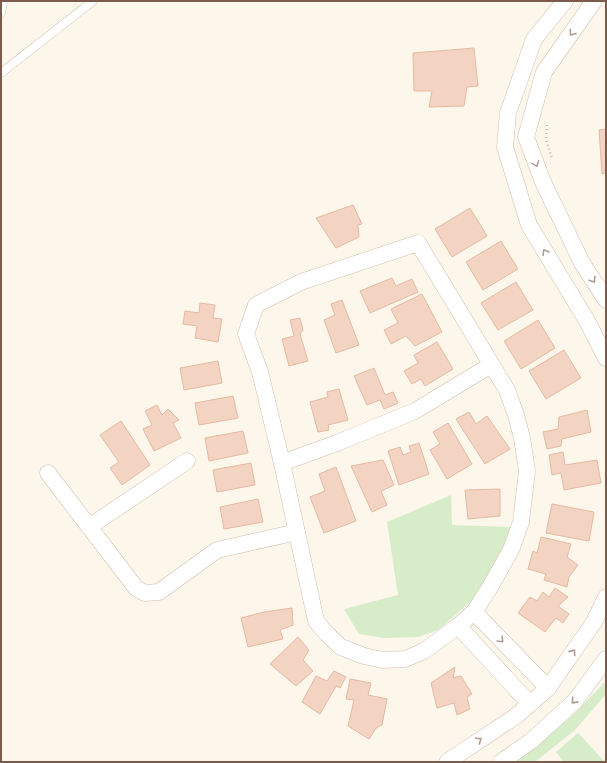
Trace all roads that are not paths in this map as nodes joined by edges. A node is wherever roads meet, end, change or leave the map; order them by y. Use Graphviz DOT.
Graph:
graph roads {
  1 [pos="4,1"];
  2 [pos="93,1"];
  3 [pos="565,1"];
  4 [pos="594,1"];
  5 [pos="1,13"];
  6 [pos="1,72"];
  7 [pos="526,138"];
  8 [pos="505,147"];
  9 [pos="606,300"];
  10 [pos="606,358"];
  11 [pos="491,366"];
  12 [pos="187,461"];
  13 [pos="282,463"];
  14 [pos="48,473"];
  15 [pos="89,527"];
  16 [pos="297,532"];
  17 [pos="606,597"];
  18 [pos="474,612"];
  19 [pos="458,626"];
  20 [pos="606,659"];
  21 [pos="548,688"];
  22 [pos="530,704"];
  23 [pos="447,762"];
  24 [pos="501,762"];
  1 -- 5 [label="lane"];
  2 -- 6 [label="lane"];
  3 -- 8 [label="street"];
  4 -- 7 [label="street, one-way"];
  7 -- 8 [label="street"];
  7 -- 9 [label="street, one-way"];
  10 -- 8 [label="street, one-way"];
  11 -- 13 [label="street"];
  11 -- 13 [label="street"];
  11 -- 18 [label="street"];
  12 -- 15 [label="street"];
  13 -- 16 [label="street"];
  14 -- 15 [label="street"];
  15 -- 16 [label="street"];
  16 -- 19 [label="street"];
  21 -- 17 [label="street, one-way"];
  18 -- 19 [label="street"];
  18 -- 21 [label="street, one-way"];
  19 -- 22 [label="street"];
  20 -- 24 [label="street, one-way"];
  21 -- 22 [label="street"];
  23 -- 22 [label="street, one-way"];
}
